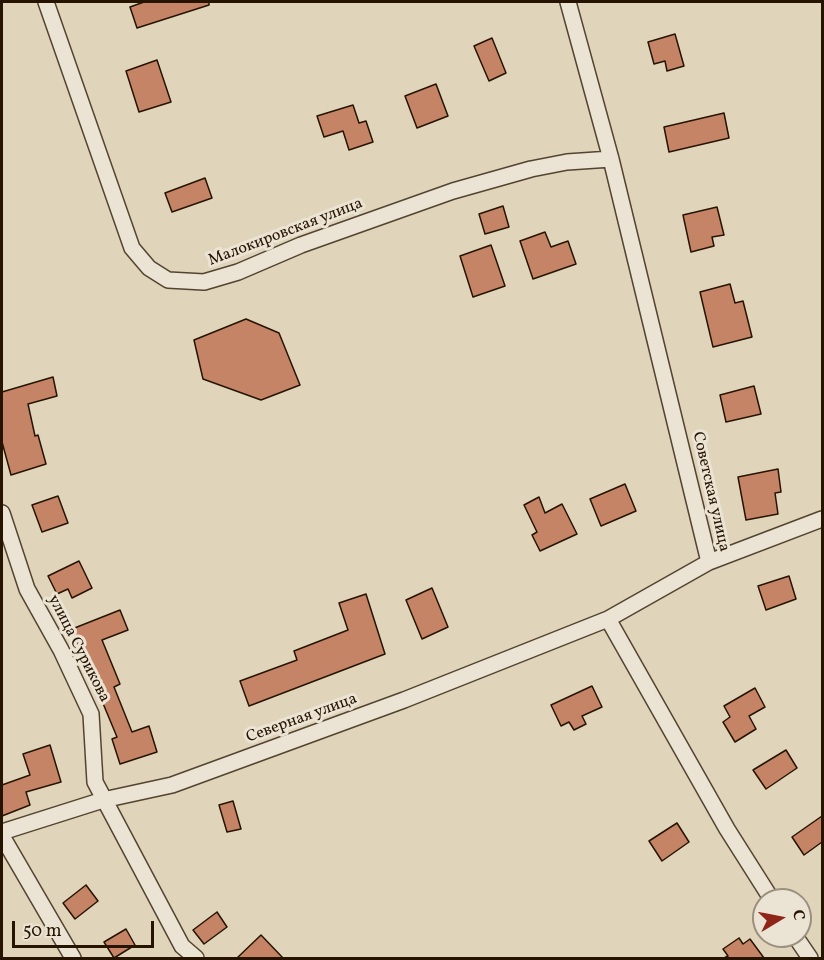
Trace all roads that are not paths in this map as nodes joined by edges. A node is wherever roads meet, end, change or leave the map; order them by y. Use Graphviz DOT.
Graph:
graph roads {
  1 [pos="46,2"];
  2 [pos="568,2"];
  3 [pos="611,159"];
  4 [pos="2,513"];
  5 [pos="822,519"];
  6 [pos="710,562"];
  7 [pos="608,620"];
  8 [pos="104,800"];
  9 [pos="2,834"];
  10 [pos="764,888"];
  11 [pos="73,958"];
  12 [pos="196,958"];
  1 -- 3 [label="street, Малокировская улица"];
  2 -- 3 [label="street, Советская улица"];
  3 -- 6 [label="street, Советская улица"];
  4 -- 8 [label="street, улица Сурикова"];
  5 -- 6 [label="street"];
  6 -- 7 [label="street, Советская улица"];
  7 -- 8 [label="street, Северная улица"];
  7 -- 10 [label="street"];
  8 -- 9 [label="street, Северная улица"];
  8 -- 12 [label="street, улица Сурикова"];
  9 -- 11 [label="street"];
}
